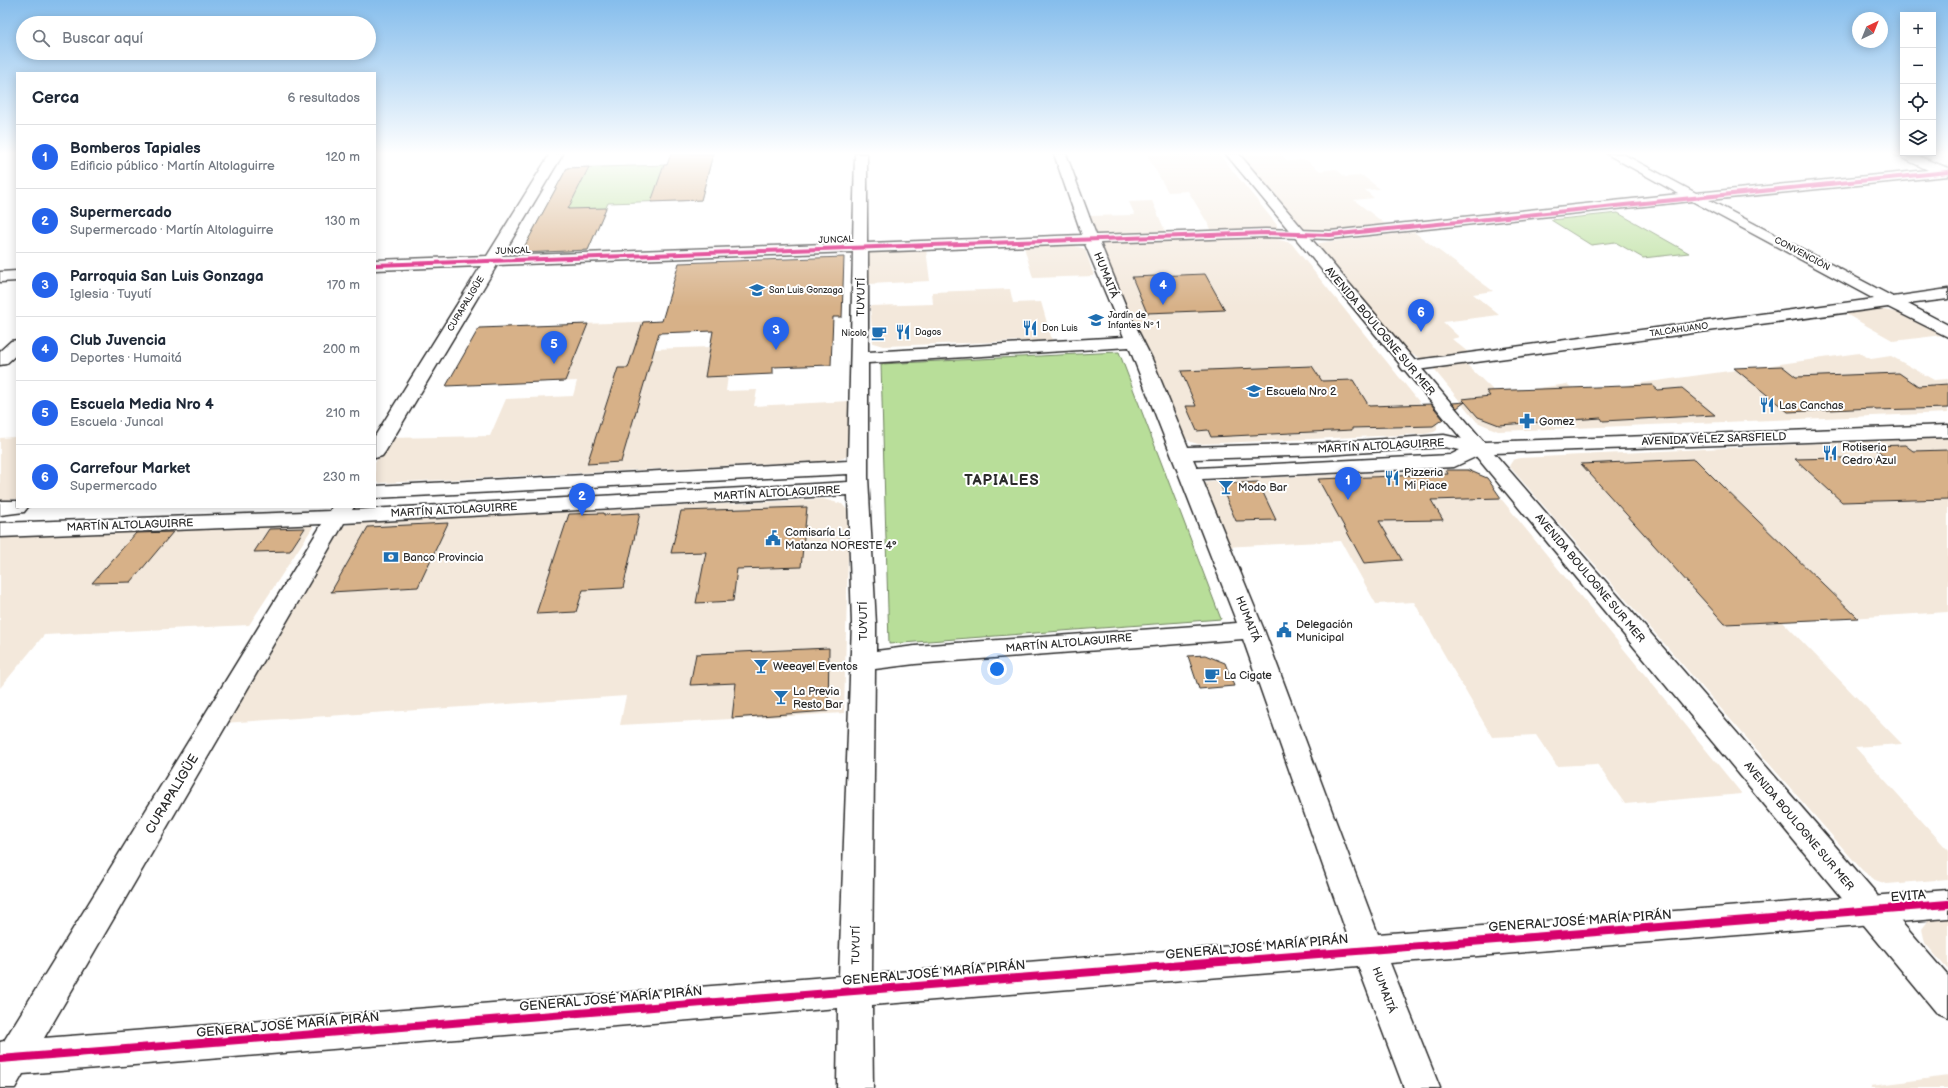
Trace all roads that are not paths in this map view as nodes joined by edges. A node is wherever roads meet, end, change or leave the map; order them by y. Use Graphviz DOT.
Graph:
graph roads {
  1 [pos="526,205"];
  2 [pos="862,205"];
  3 [pos="1079,205"];
  4 [pos="1274,205"];
  5 [pos="1620,205"];
  6 [pos="1709,205"];
  7 [pos="1298,234"];
  8 [pos="1092,240"];
  9 [pos="862,248"];
  10 [pos="492,261"];
  11 [pos="376,265"];
  12 [pos="16,276"];
  13 [pos="0,277"];
  14 [pos="1948,294"];
  15 [pos="1890,302"];
  16 [pos="1948,332"];
  17 [pos="1134,342"];
  18 [pos="16,347"];
  19 [pos="860,358"];
  20 [pos="0,360"];
  21 [pos="1409,366"];
  22 [pos="1948,431"];
  23 [pos="1479,448"];
  24 [pos="1326,449"];
  25 [pos="376,450"];
  26 [pos="1180,453"];
  27 [pos="1334,467"];
  28 [pos="1189,474"];
  29 [pos="859,478"];
  30 [pos="376,492"];
  31 [pos="16,507"];
  32 [pos="0,508"];
  33 [pos="340,512"];
  34 [pos="0,530"];
  35 [pos="1252,630"];
  36 [pos="863,662"];
  37 [pos="1948,904"];
  38 [pos="1870,910"];
  39 [pos="1368,949"];
  40 [pos="855,991"];
  41 [pos="1948,1001"];
  42 [pos="4,1066"];
  43 [pos="855,1088"];
  44 [pos="1422,1088"];
  1 -- 10 [label="street, CURAPALIGÜE"];
  2 -- 9 [label="street, TUYUTÍ"];
  3 -- 8 [label="street, HUMAITÁ"];
  4 -- 7 [label="street, AVENIDA BOULOGNE SUR MER"];
  5 -- 7 [label="street, JUNCAL"];
  6 -- 15 [label="street, CONVENCIÓN"];
  7 -- 8 [label="street, JUNCAL"];
  7 -- 21 [label="street, AVENIDA BOULOGNE SUR MER"];
  8 -- 9 [label="street, JUNCAL"];
  8 -- 17 [label="street, HUMAITÁ"];
  9 -- 10 [label="street, JUNCAL"];
  9 -- 19 [label="street, TUYUTÍ"];
  10 -- 11 [label="street, JUNCAL"];
  10 -- 25 [label="street, CURAPALIGÜE"];
  12 -- 13 [label="street"];
  14 -- 15 [label="street, TALCAHUANO"];
  15 -- 16 [label="street, CONVENCIÓN"];
  15 -- 21 [label="street, TALCAHUANO"];
  17 -- 19 [label="street"];
  17 -- 26 [label="street, HUMAITÁ"];
  18 -- 20 [label="street"];
  19 -- 29 [label="street, TUYUTÍ"];
  21 -- 23 [label="street, AVENIDA BOULOGNE SUR MER"];
  22 -- 23 [label="street, AVENIDA VÉLEZ SARSFIELD"];
  23 -- 24 [label="street, MARTÍN ALTOLAGUIRRE"];
  23 -- 27 [label="street, MARTÍN ALTOLAGUIRRE"];
  23 -- 38 [label="street, AVENIDA BOULOGNE SUR MER"];
  24 -- 26 [label="street, MARTÍN ALTOLAGUIRRE"];
  24 -- 27 [label="street"];
  26 -- 28 [label="street, HUMAITÁ"];
  27 -- 28 [label="street, MARTÍN ALTOLAGUIRRE"];
  28 -- 35 [label="street, HUMAITÁ"];
  29 -- 30 [label="street, MARTÍN ALTOLAGUIRRE"];
  29 -- 33 [label="street, MARTÍN ALTOLAGUIRRE"];
  29 -- 36 [label="street, TUYUTÍ"];
  31 -- 32 [label="street"];
  33 -- 34 [label="street, MARTÍN ALTOLAGUIRRE"];
  33 -- 42 [label="street, CURAPALIGÜE"];
  35 -- 36 [label="street, MARTÍN ALTOLAGUIRRE"];
  35 -- 39 [label="street, HUMAITÁ"];
  36 -- 40 [label="street, TUYUTÍ"];
  37 -- 38 [label="street, EVITA"];
  38 -- 39 [label="street, GENERAL JOSÉ MARÍA PIRÁN"];
  38 -- 41 [label="street, AVENIDA BOULOGNE SUR MER"];
  39 -- 40 [label="street, GENERAL JOSÉ MARÍA PIRÁN"];
  39 -- 44 [label="street, HUMAITÁ"];
  40 -- 42 [label="street, GENERAL JOSÉ MARÍA PIRÁN"];
  40 -- 43 [label="street, TUYUTÍ"];
}
